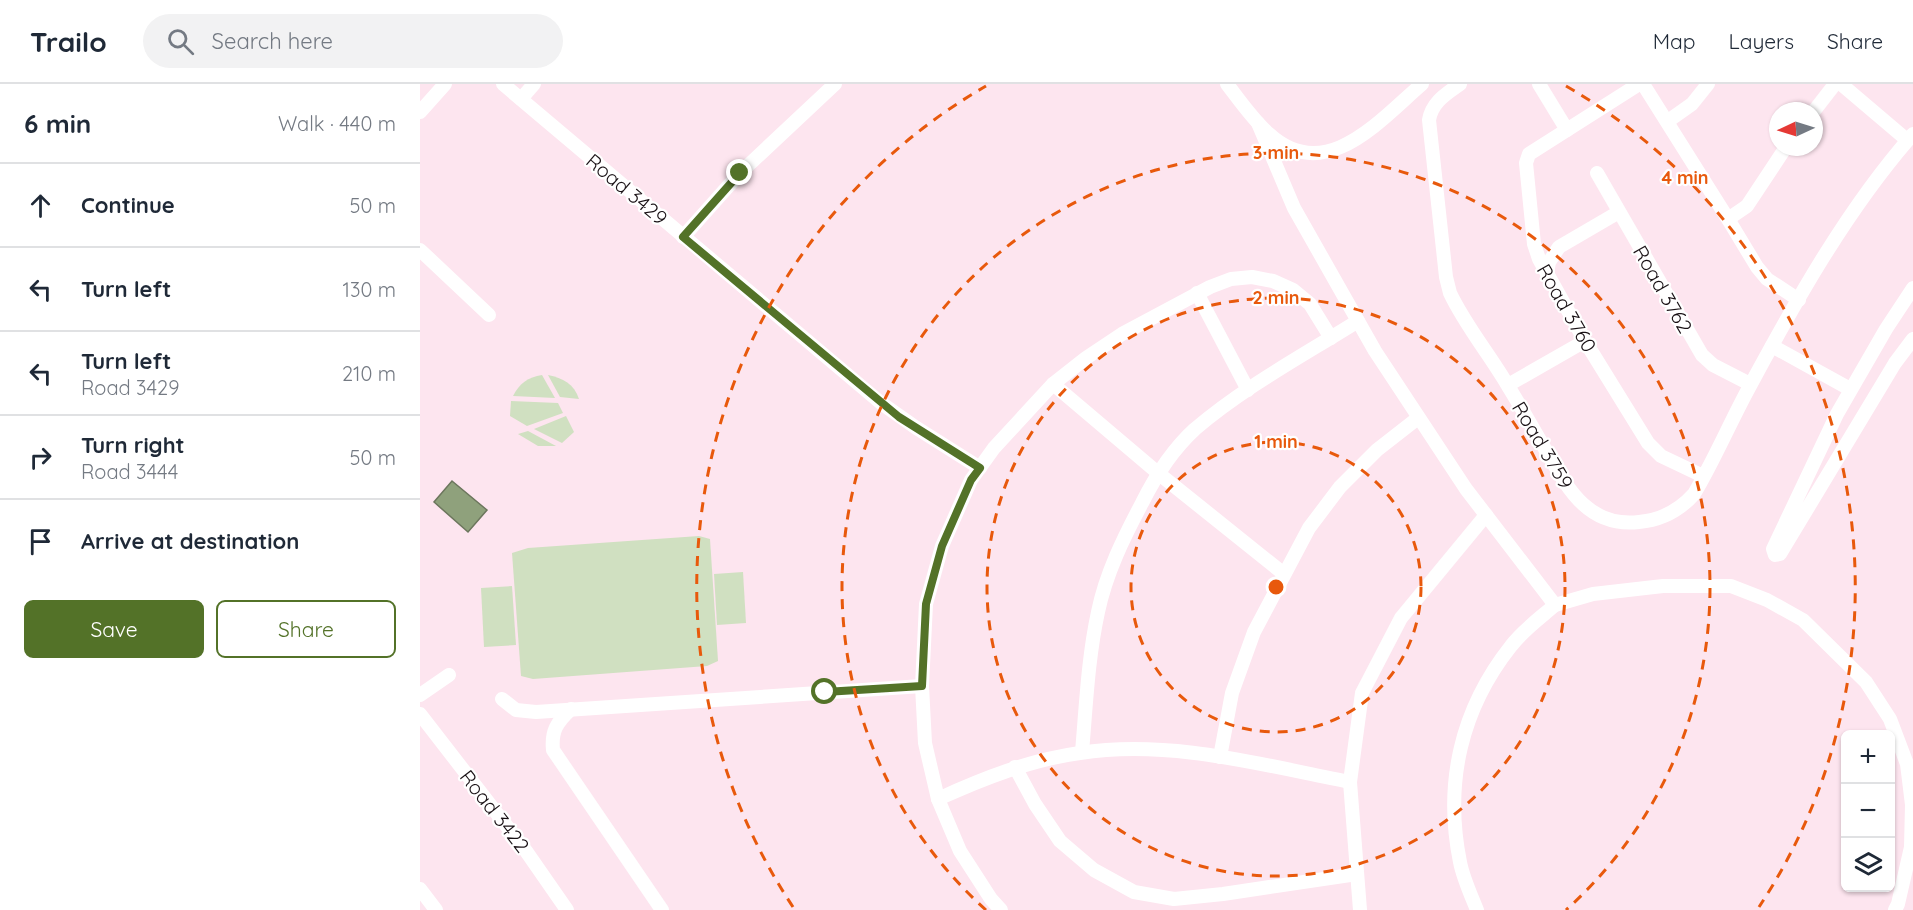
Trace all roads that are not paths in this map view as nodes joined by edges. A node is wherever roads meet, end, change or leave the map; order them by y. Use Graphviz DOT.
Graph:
graph roads {
  1 [pos="445,84"];
  2 [pos="503,84"];
  3 [pos="534,84"];
  4 [pos="835,84"];
  5 [pos="1227,84"];
  6 [pos="1422,84"];
  7 [pos="1460,84"];
  8 [pos="1539,84"];
  9 [pos="1641,84"];
  10 [pos="1708,84"];
  11 [pos="1835,84"];
  12 [pos="1841,84"];
  13 [pos="521,99"];
  14 [pos="1821,102"];
  15 [pos="420,111"];
  16 [pos="1668,122"];
  17 [pos="1258,123"];
  18 [pos="1567,130"];
  19 [pos="1910,137"];
  20 [pos="1780,156"];
  21 [pos="1597,173"];
  22 [pos="1619,212"];
  23 [pos="1728,219"];
  24 [pos="683,237"];
  25 [pos="1534,237"];
  26 [pos="1559,247"];
  27 [pos="421,252"];
  28 [pos="1547,274"];
  29 [pos="1913,288"];
  30 [pos="1197,293"];
  31 [pos="1799,300"];
  32 [pos="489,315"];
  33 [pos="1358,321"];
  34 [pos="1331,338"];
  35 [pos="1913,339"];
  36 [pos="1585,341"];
  37 [pos="1772,346"];
  38 [pos="1053,384"];
  39 [pos="1750,384"];
  40 [pos="1508,385"];
  41 [pos="1850,389"];
  42 [pos="1248,390"];
  43 [pos="1418,418"];
  44 [pos="980,468"];
  45 [pos="1158,473"];
  46 [pos="1703,476"];
  47 [pos="1486,515"];
  48 [pos="1284,574"];
  49 [pos="1555,605"];
  50 [pos="449,675"];
  51 [pos="922,686"];
  52 [pos="420,695"];
  53 [pos="502,699"];
  54 [pos="571,710"];
  55 [pos="420,714"];
  56 [pos="1082,752"];
  57 [pos="1220,757"];
  58 [pos="1015,767"];
  59 [pos="1350,782"];
  60 [pos="938,799"];
  61 [pos="1357,873"];
  62 [pos="420,889"];
  63 [pos="436,910"];
  64 [pos="567,910"];
  65 [pos="662,910"];
  66 [pos="1001,910"];
  67 [pos="1360,910"];
  68 [pos="1477,910"];
  69 [pos="1895,910"];
  1 -- 15 [label="street"];
  2 -- 13 [label="street, Road 3429"];
  3 -- 13 [label="street"];
  4 -- 24 [label="street"];
  5 -- 17 [label="street"];
  6 -- 17 [label="street"];
  7 -- 40 [label="street, Road 3759"];
  8 -- 18 [label="street"];
  9 -- 16 [label="street"];
  9 -- 18 [label="street, Road 3760"];
  10 -- 16 [label="street"];
  11 -- 14 [label="street"];
  12 -- 19 [label="street"];
  13 -- 24 [label="street, Road 3429"];
  16 -- 23 [label="street"];
  17 -- 33 [label="street"];
  18 -- 25 [label="street, Road 3760"];
  19 -- 31 [label="street, Road 3759"];
  20 -- 23 [label="street"];
  21 -- 22 [label="street, Road 3762"];
  22 -- 26 [label="street"];
  22 -- 39 [label="street, Road 3762"];
  23 -- 31 [label="street"];
  24 -- 44 [label="street, Road 3429"];
  25 -- 26 [label="street"];
  25 -- 28 [label="street, Road 3760"];
  26 -- 28 [label="street"];
  27 -- 32 [label="street"];
  28 -- 36 [label="street, Road 3760"];
  29 -- 41 [label="street"];
  30 -- 34 [label="street"];
  30 -- 38 [label="street"];
  30 -- 42 [label="street"];
  31 -- 37 [label="street, Road 3759"];
  33 -- 34 [label="street"];
  33 -- 43 [label="street"];
  34 -- 42 [label="street"];
  35 -- 41 [label="street"];
  36 -- 40 [label="street"];
  36 -- 46 [label="street, Road 3760"];
  37 -- 39 [label="street, Road 3759"];
  37 -- 41 [label="street"];
  38 -- 44 [label="street"];
  38 -- 45 [label="street"];
  39 -- 46 [label="street, Road 3759"];
  40 -- 46 [label="street, Road 3759"];
  42 -- 45 [label="street"];
  43 -- 47 [label="street"];
  43 -- 48 [label="street"];
  44 -- 51 [label="street"];
  45 -- 48 [label="street"];
  45 -- 56 [label="street"];
  47 -- 49 [label="street"];
  47 -- 59 [label="street"];
  48 -- 57 [label="street"];
  49 -- 68 [label="street"];
  49 -- 69 [label="street"];
  50 -- 52 [label="street"];
  51 -- 54 [label="street"];
  51 -- 60 [label="street"];
  53 -- 54 [label="street"];
  54 -- 65 [label="street"];
  55 -- 64 [label="street, Road 3422"];
  56 -- 57 [label="street"];
  56 -- 58 [label="street"];
  57 -- 59 [label="street"];
  58 -- 60 [label="street"];
  58 -- 61 [label="street"];
  59 -- 61 [label="street"];
  60 -- 66 [label="street"];
  61 -- 67 [label="street"];
  62 -- 63 [label="street"];
}
